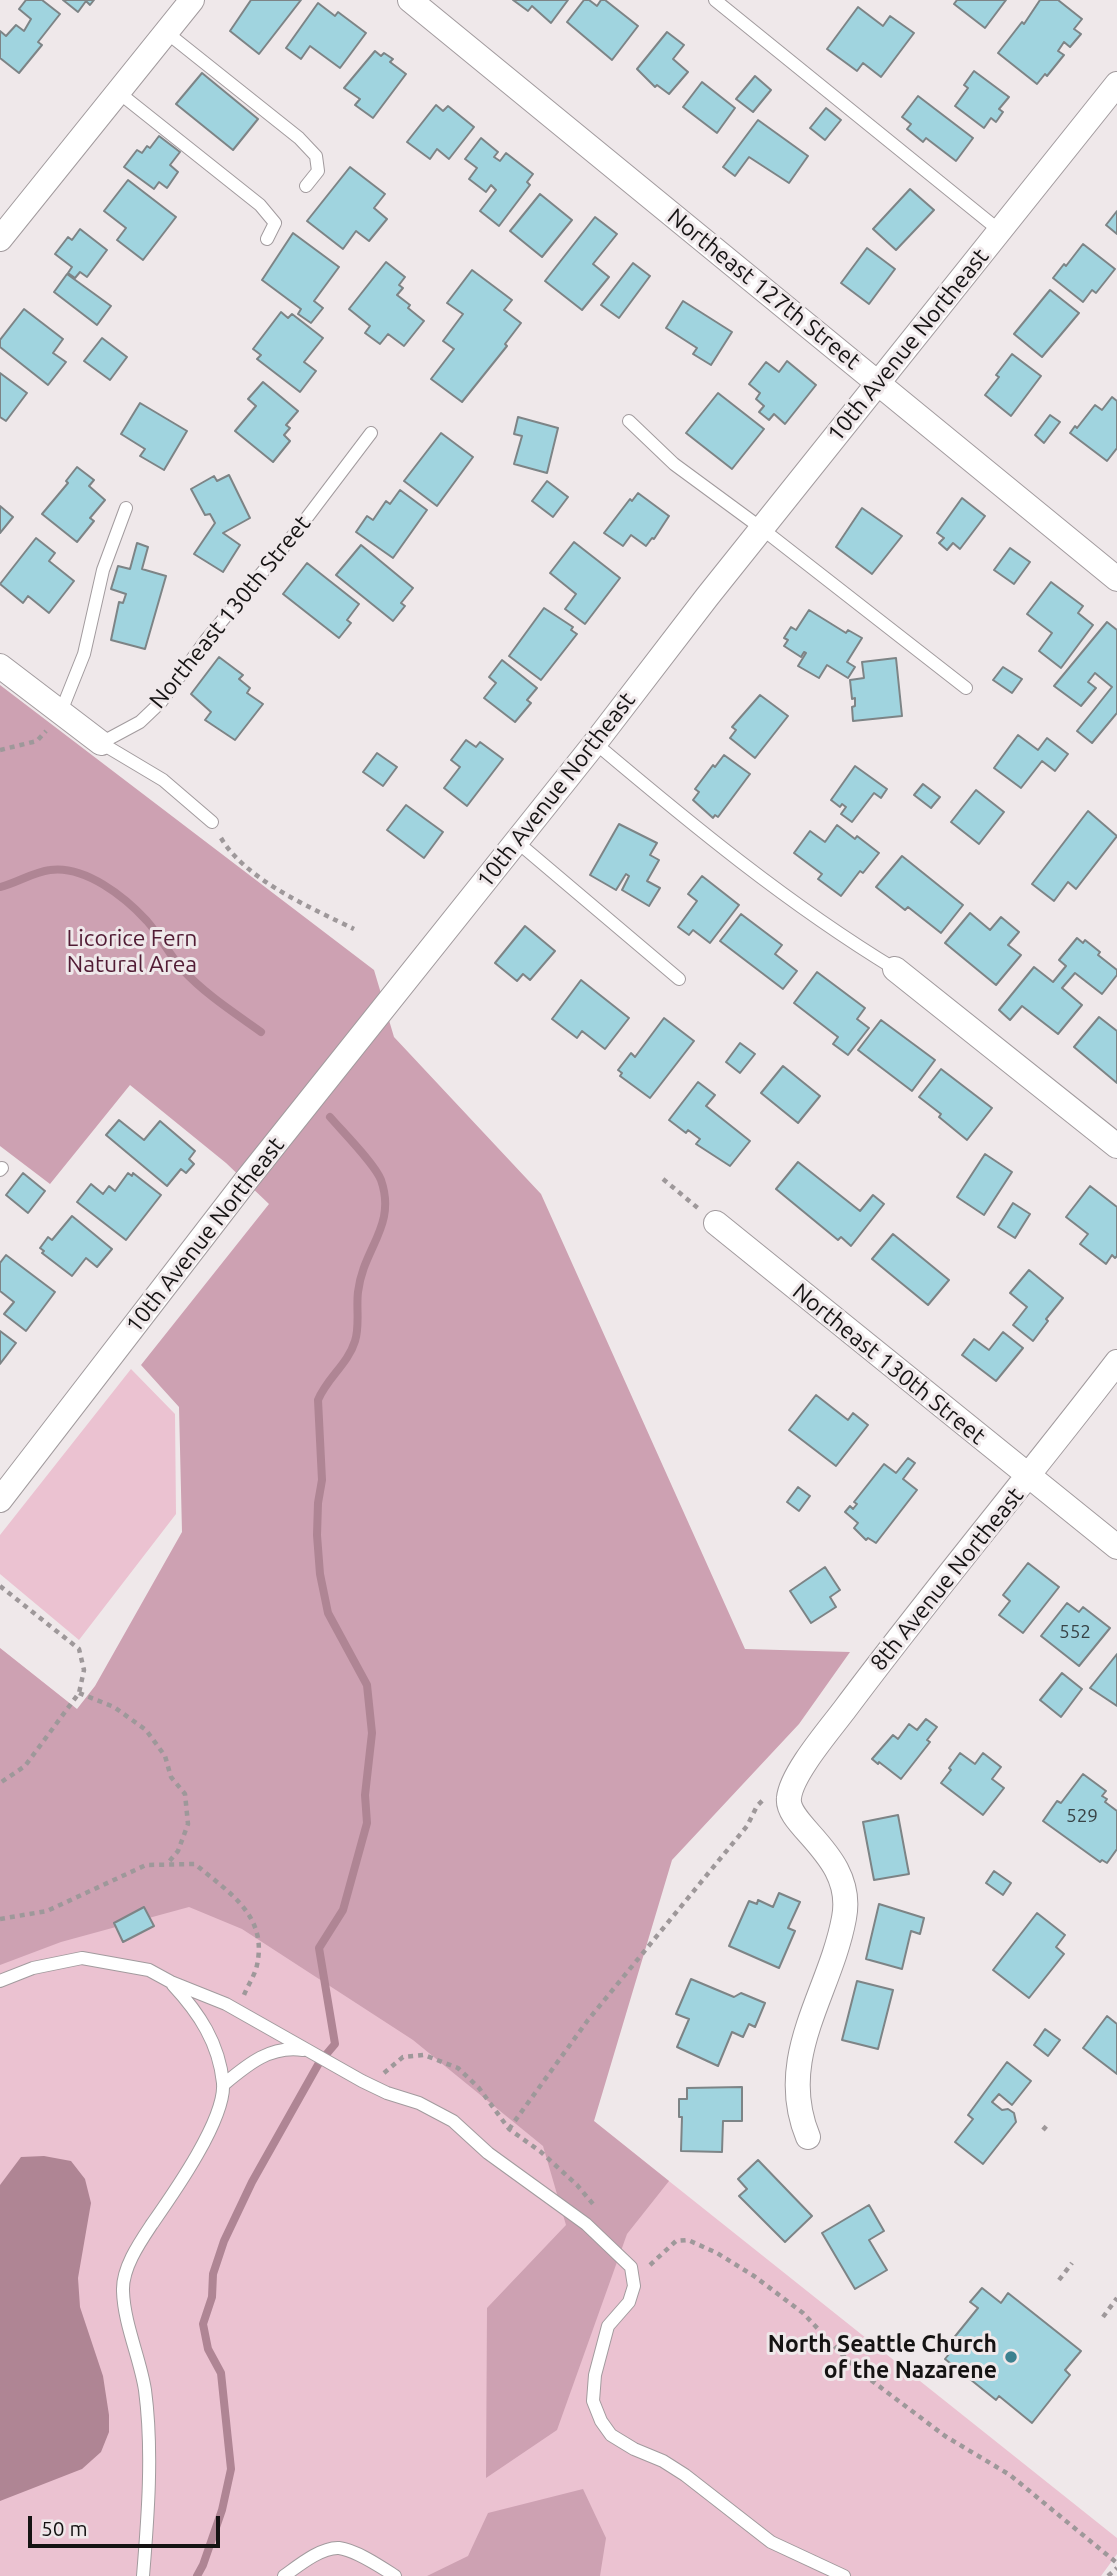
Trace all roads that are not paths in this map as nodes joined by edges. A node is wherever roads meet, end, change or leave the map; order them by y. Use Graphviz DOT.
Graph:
graph roads {
  1 [pos="192,0"];
  2 [pos="410,0"];
  3 [pos="715,0"];
  4 [pos="166,32"];
  5 [pos="1117,84"];
  6 [pos="118,92"];
  7 [pos="306,186"];
  8 [pos="1000,231"];
  9 [pos="0,239"];
  10 [pos="267,239"];
  11 [pos="878,382"];
  12 [pos="629,421"];
  13 [pos="371,433"];
  14 [pos="125,508"];
  15 [pos="761,528"];
  16 [pos="1117,579"];
  17 [pos="0,666"];
  18 [pos="966,688"];
  19 [pos="60,714"];
  20 [pos="101,743"];
  21 [pos="595,743"];
  22 [pos="212,822"];
  23 [pos="516,841"];
  24 [pos="895,970"];
  25 [pos="679,979"];
  26 [pos="1117,1146"];
  27 [pos="716,1223"];
  28 [pos="1117,1362"];
  29 [pos="1029,1477"];
  30 [pos="0,1500"];
  31 [pos="1117,1547"];
  32 [pos="0,1981"];
  33 [pos="171,1982"];
  34 [pos="311,2051"];
  35 [pos="223,2085"];
  36 [pos="808,2137"];
  37 [pos="143,2576"];
  38 [pos="284,2576"];
  39 [pos="396,2576"];
  40 [pos="844,2576"];
  1 -- 4 [label="street"];
  2 -- 11 [label="street, Northeast 127th Street"];
  3 -- 8 [label="lane"];
  4 -- 6 [label="street"];
  4 -- 7 [label="lane"];
  5 -- 8 [label="street, 10th Avenue Northeast"];
  6 -- 9 [label="street"];
  6 -- 10 [label="lane"];
  8 -- 11 [label="street, 10th Avenue Northeast"];
  11 -- 15 [label="street, 10th Avenue Northeast"];
  11 -- 16 [label="street, Northeast 127th Street"];
  12 -- 15 [label="lane"];
  13 -- 20 [label="lane, Northeast 130th Street"];
  14 -- 19 [label="lane"];
  15 -- 18 [label="lane"];
  15 -- 21 [label="street, 10th Avenue Northeast"];
  17 -- 19 [label="street"];
  19 -- 20 [label="street"];
  20 -- 22 [label="lane"];
  21 -- 23 [label="street, 10th Avenue Northeast"];
  21 -- 24 [label="lane"];
  23 -- 25 [label="lane"];
  23 -- 30 [label="street, 10th Avenue Northeast"];
  24 -- 26 [label="street"];
  27 -- 29 [label="street, Northeast 130th Street"];
  28 -- 29 [label="street, 8th Avenue Northeast"];
  29 -- 31 [label="street, Northeast 130th Street"];
  29 -- 36 [label="street, 8th Avenue Northeast"];
  32 -- 33 [label="lane"];
  33 -- 34 [label="lane"];
  33 -- 35 [label="lane"];
  34 -- 35 [label="lane"];
  34 -- 40 [label="lane"];
  35 -- 37 [label="lane"];
  38 -- 39 [label="lane"];
}
